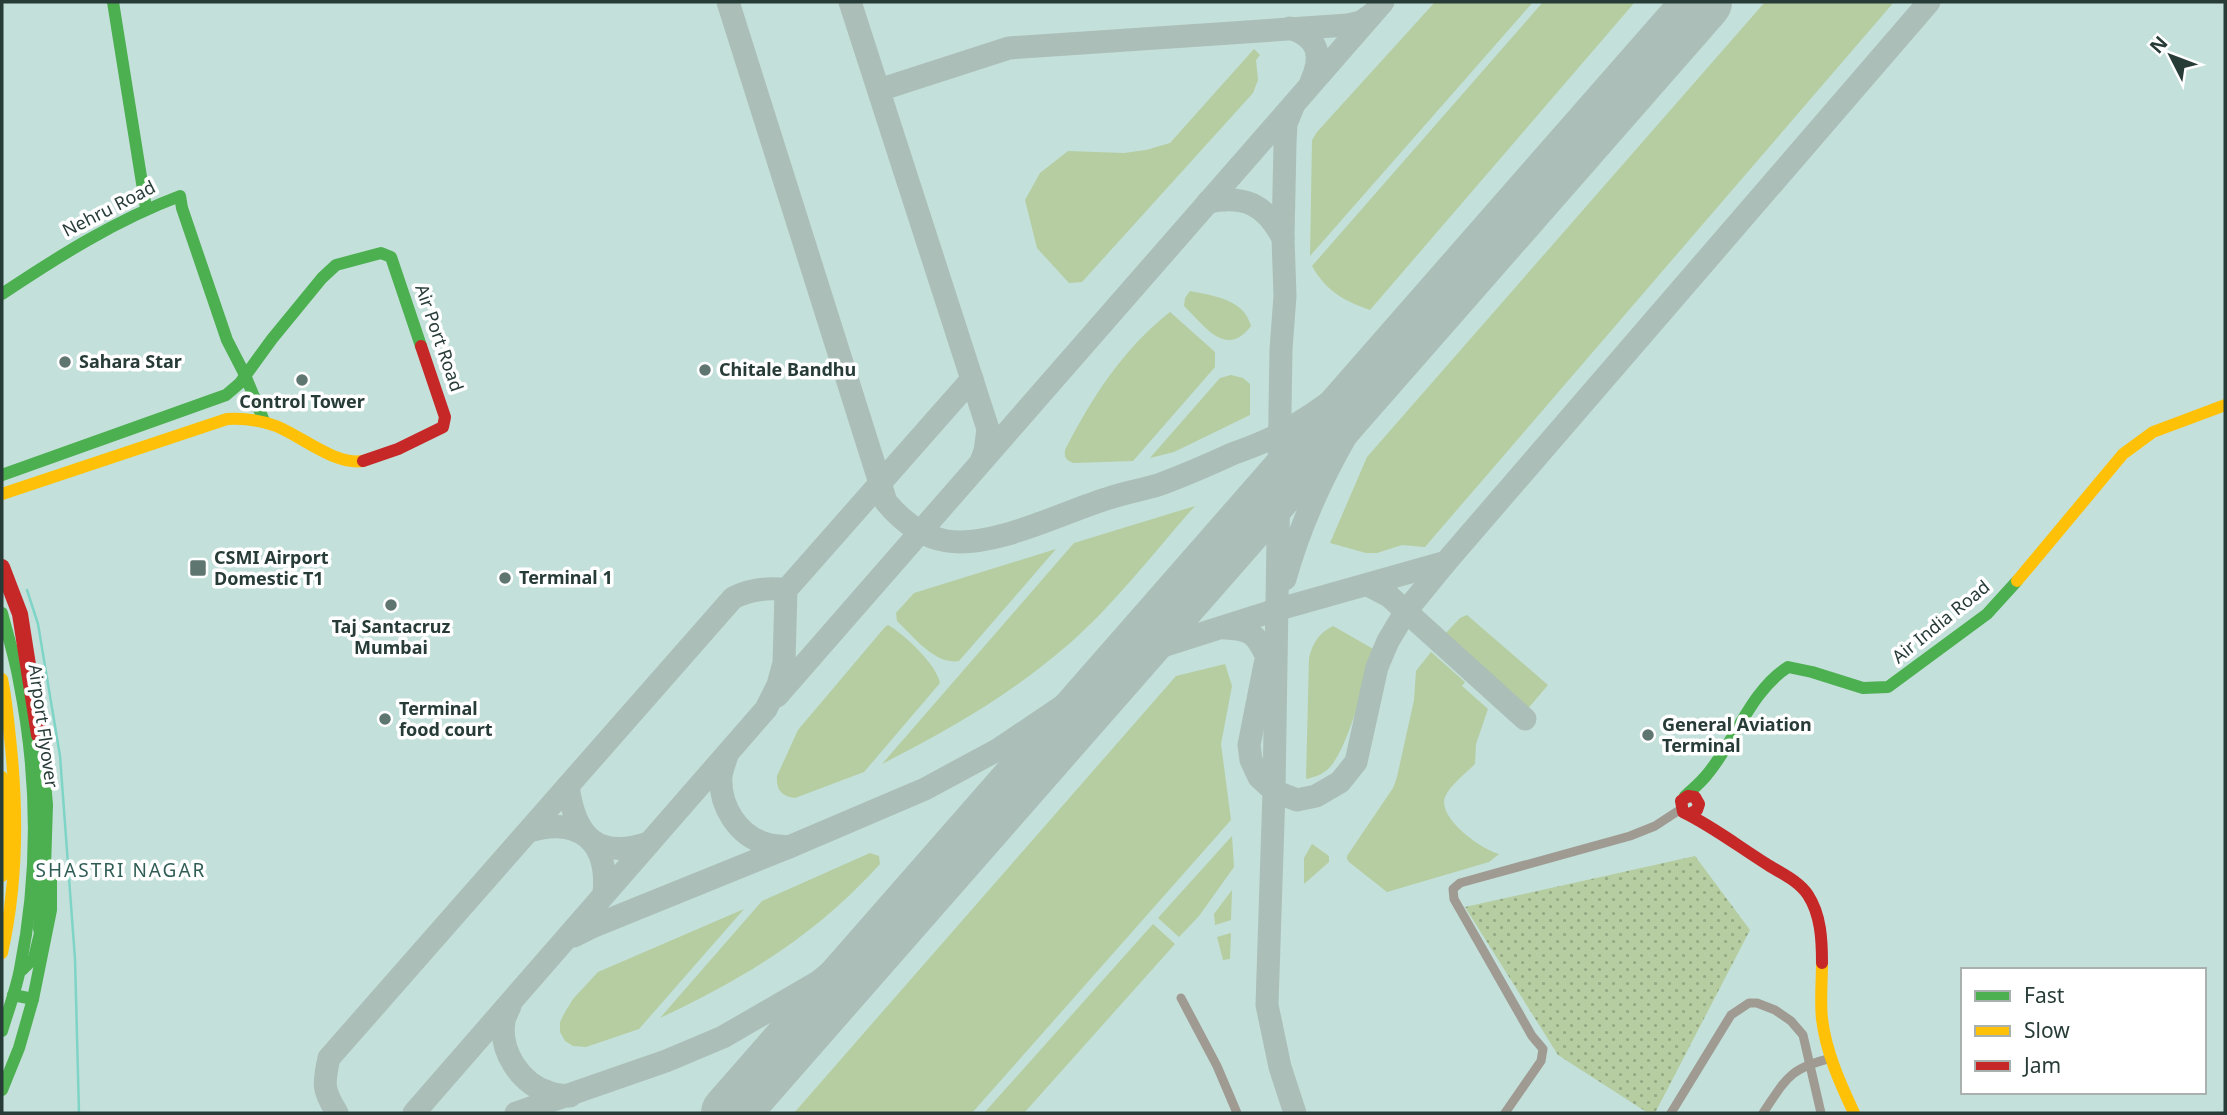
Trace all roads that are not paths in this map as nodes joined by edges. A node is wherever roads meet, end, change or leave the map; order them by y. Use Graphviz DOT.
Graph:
graph roads {
  1 [pos="113,2"];
  2 [pos="146,208"];
  3 [pos="2,294"];
  4 [pos="245,375"];
  5 [pos="2225,405"];
  6 [pos="264,421"];
  7 [pos="2,475"];
  8 [pos="2,494"];
  9 [pos="2,567"];
  10 [pos="2,578"];
  11 [pos="2,612"];
  12 [pos="2,680"];
  13 [pos="2,777"];
  14 [pos="1691,806"];
  15 [pos="3,873"];
  16 [pos="2,893"];
  17 [pos="2,948"];
  18 [pos="21,966"];
  19 [pos="13,995"];
  20 [pos="1181,998"];
  21 [pos="33,999"];
  22 [pos="2,1031"];
  23 [pos="1832,1058"];
  24 [pos="1809,1063"];
  25 [pos="2,1090"];
  26 [pos="1237,1113"];
  27 [pos="1505,1113"];
  28 [pos="1671,1113"];
  29 [pos="1763,1113"];
  30 [pos="1821,1113"];
  31 [pos="1854,1113"];
  1 -- 2 [label="main road"];
  2 -- 3 [label="main road, Nehru Road"];
  2 -- 4 [label="main road, Nehru Road"];
  4 -- 6 [label="main road"];
  4 -- 6 [label="main road, Air Port Road"];
  4 -- 7 [label="main road, Air Port Road"];
  5 -- 14 [label="main road, Air India Road"];
  6 -- 8 [label="main road, Air Port Road"];
  9 -- 18 [label="main road, bridge"];
  10 -- 21 [label="main road"];
  11 -- 18 [label="main road, Airport Flyover"];
  12 -- 17 [label="main road, Airport Flyover"];
  13 -- 15 [label="main road"];
  14 -- 23 [label="main road"];
  14 -- 27 [label="street"];
  15 -- 16 [label="main road"];
  18 -- 19 [label="main road"];
  19 -- 21 [label="main road"];
  19 -- 22 [label="main road"];
  20 -- 26 [label="street"];
  21 -- 25 [label="main road"];
  23 -- 24 [label="street"];
  23 -- 31 [label="main road"];
  24 -- 28 [label="street"];
  24 -- 29 [label="street"];
  24 -- 30 [label="street"];
}
